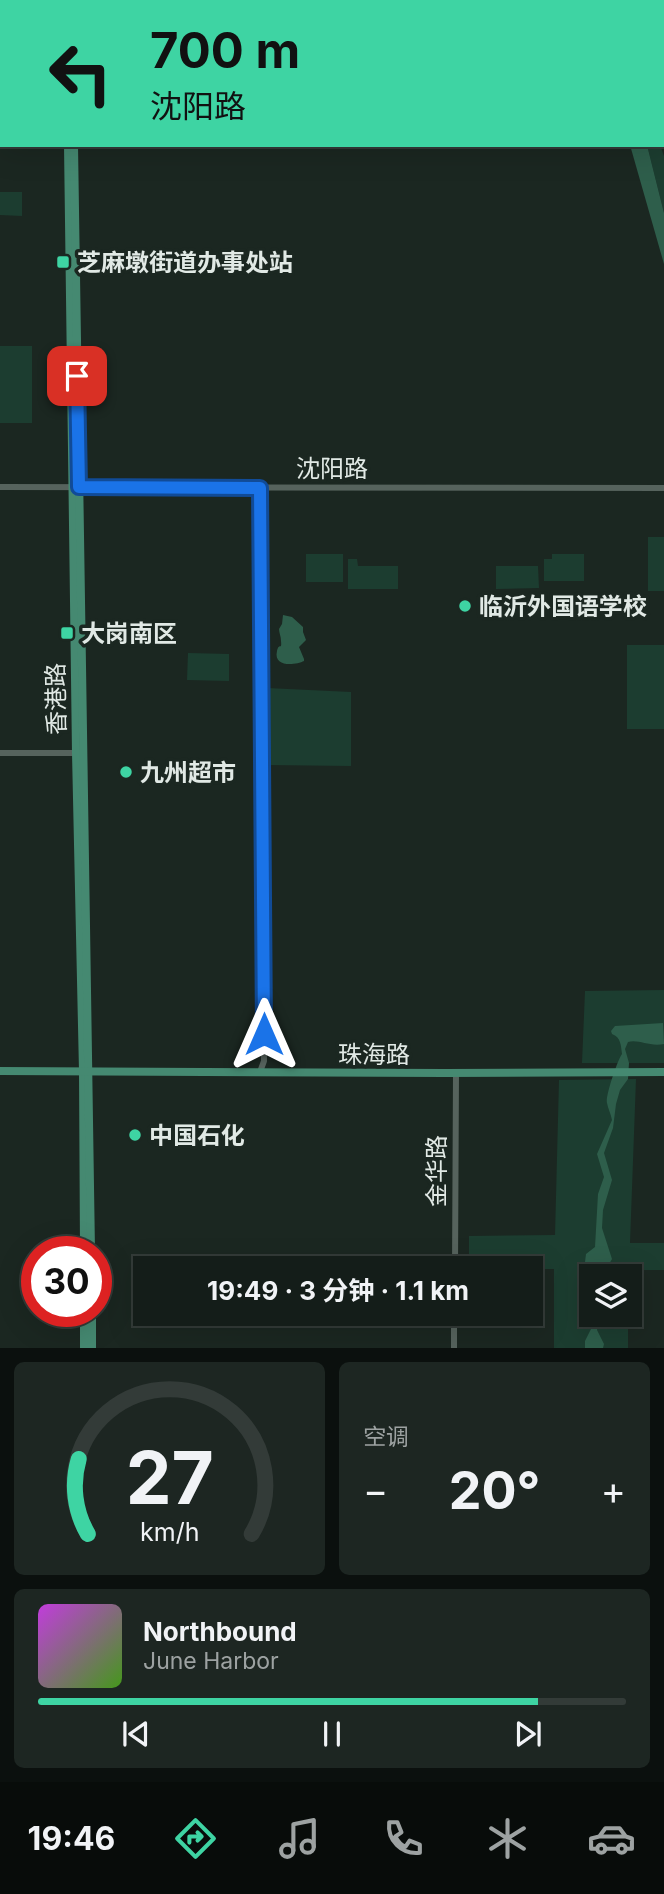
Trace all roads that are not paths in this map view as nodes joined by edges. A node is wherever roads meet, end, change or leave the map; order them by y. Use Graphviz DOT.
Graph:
graph roads {
  1 [pos="68,147"];
  2 [pos="74,147"];
  3 [pos="0,487"];
  4 [pos="76,487"];
  5 [pos="260,488"];
  6 [pos="664,488"];
  7 [pos="0,753"];
  8 [pos="79,753"];
  9 [pos="0,1071"];
  10 [pos="86,1071"];
  11 [pos="260,1072"];
  12 [pos="664,1072"];
  13 [pos="456,1073"];
  14 [pos="84,1236"];
  15 [pos="91,1236"];
  16 [pos="455,1256"];
  17 [pos="454,1326"];
  18 [pos="84,1327"];
  19 [pos="92,1327"];
  20 [pos="84,1348"];
  21 [pos="92,1348"];
  22 [pos="454,1348"];
  1 -- 4 [label="main road, 香港路"];
  2 -- 4 [label="main road, 香港路"];
  3 -- 4 [label="street, 沈阳路"];
  4 -- 5 [label="street, 沈阳路"];
  4 -- 8 [label="main road, 香港路"];
  5 -- 6 [label="street, 沈阳路"];
  5 -- 11 [label="street"];
  7 -- 8 [label="street"];
  8 -- 10 [label="main road, 香港路"];
  9 -- 10 [label="main road, 珠海路"];
  10 -- 11 [label="main road, 珠海路"];
  10 -- 14 [label="main road, 香港路"];
  10 -- 15 [label="main road, 香港路"];
  11 -- 13 [label="main road, 珠海路"];
  12 -- 13 [label="main road, 珠海路"];
  13 -- 16 [label="street, 金华路"];
  17 -- 22 [label="street"];
  18 -- 20 [label="main road"];
  19 -- 21 [label="main road"];
}
